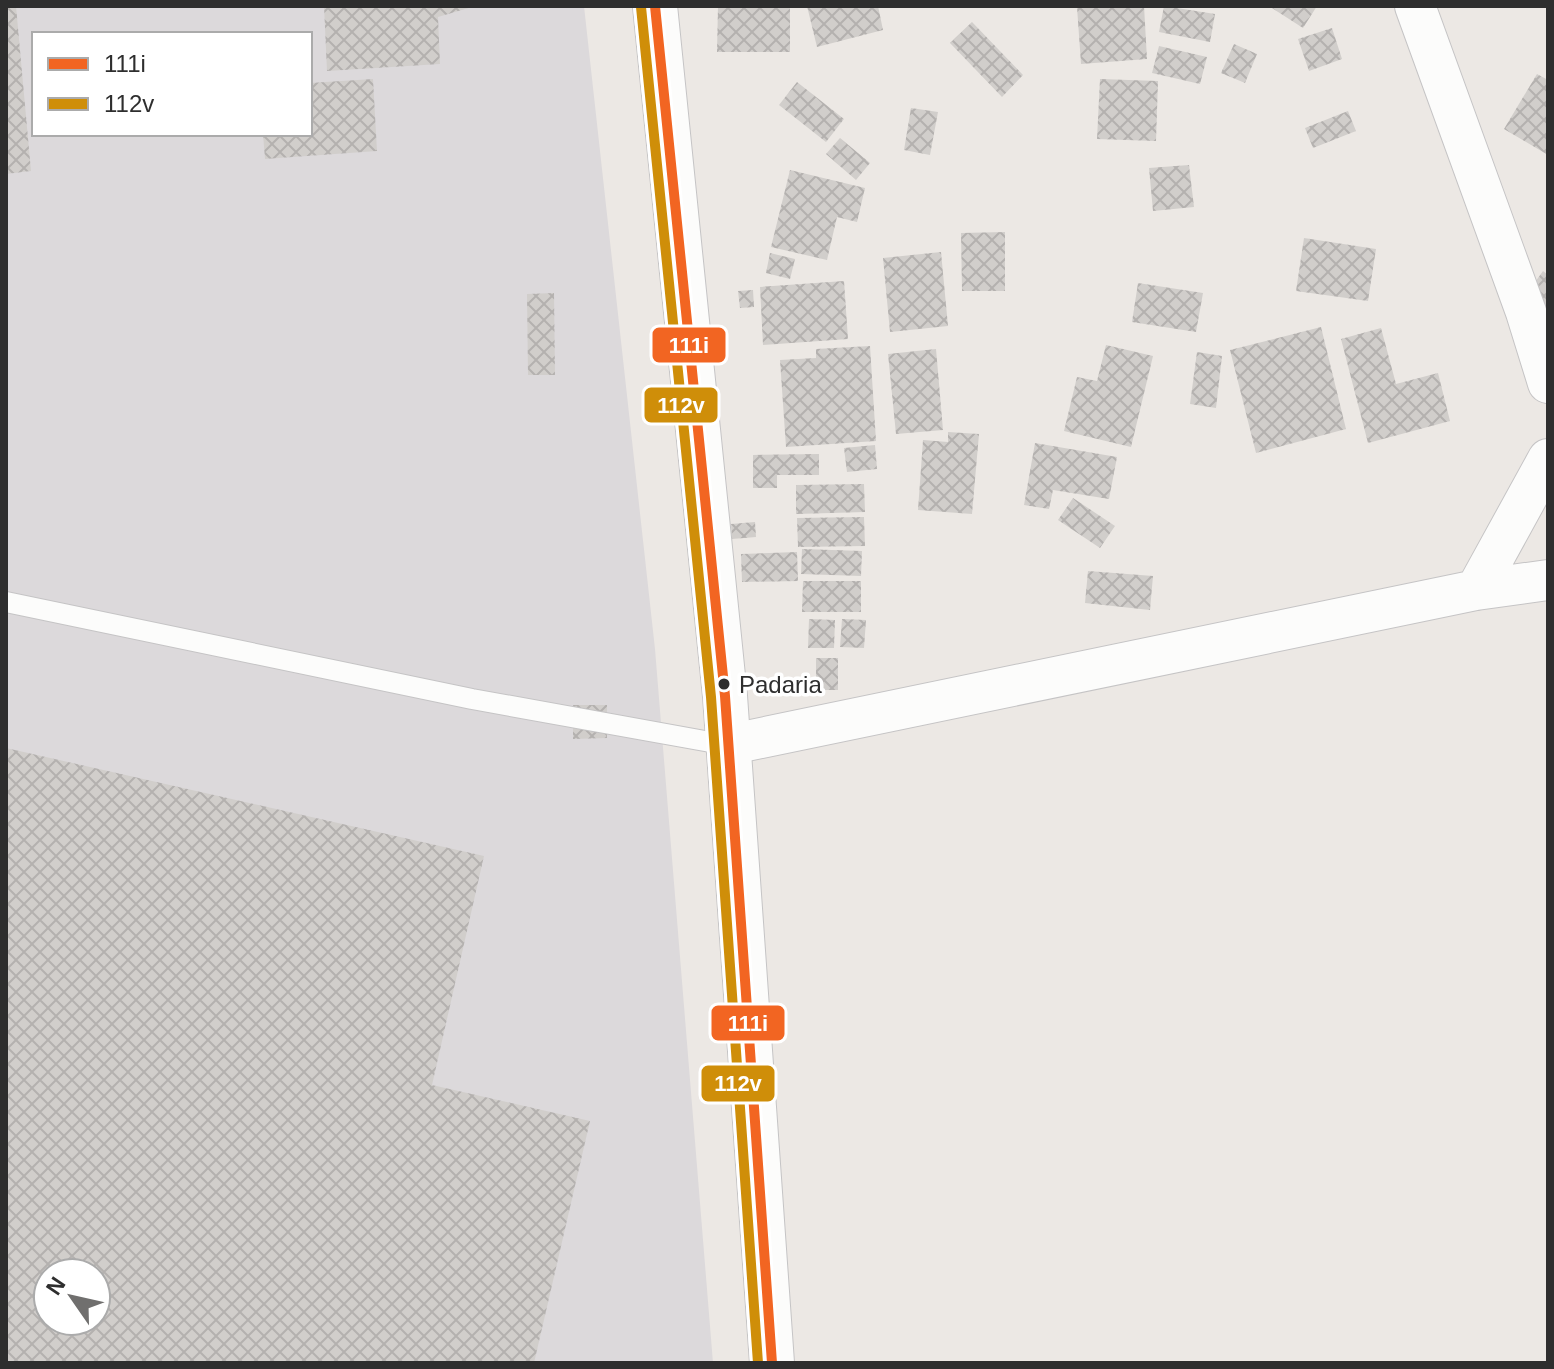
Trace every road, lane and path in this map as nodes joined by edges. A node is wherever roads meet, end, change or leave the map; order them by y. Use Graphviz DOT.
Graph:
graph roads {
  1 [pos="655,6"];
  2 [pos="1415,6"];
  3 [pos="1548,383"];
  4 [pos="1548,459"];
  5 [pos="1548,580"];
  6 [pos="1476,590"];
  7 [pos="6,602"];
  8 [pos="727,745"];
  9 [pos="772,1363"];
  1 -- 8 [label="main road"];
  2 -- 3 [label="street"];
  4 -- 6 [label="street"];
  5 -- 6 [label="street"];
  6 -- 8 [label="street"];
  7 -- 8 [label="lane"];
  8 -- 9 [label="main road"];
}
